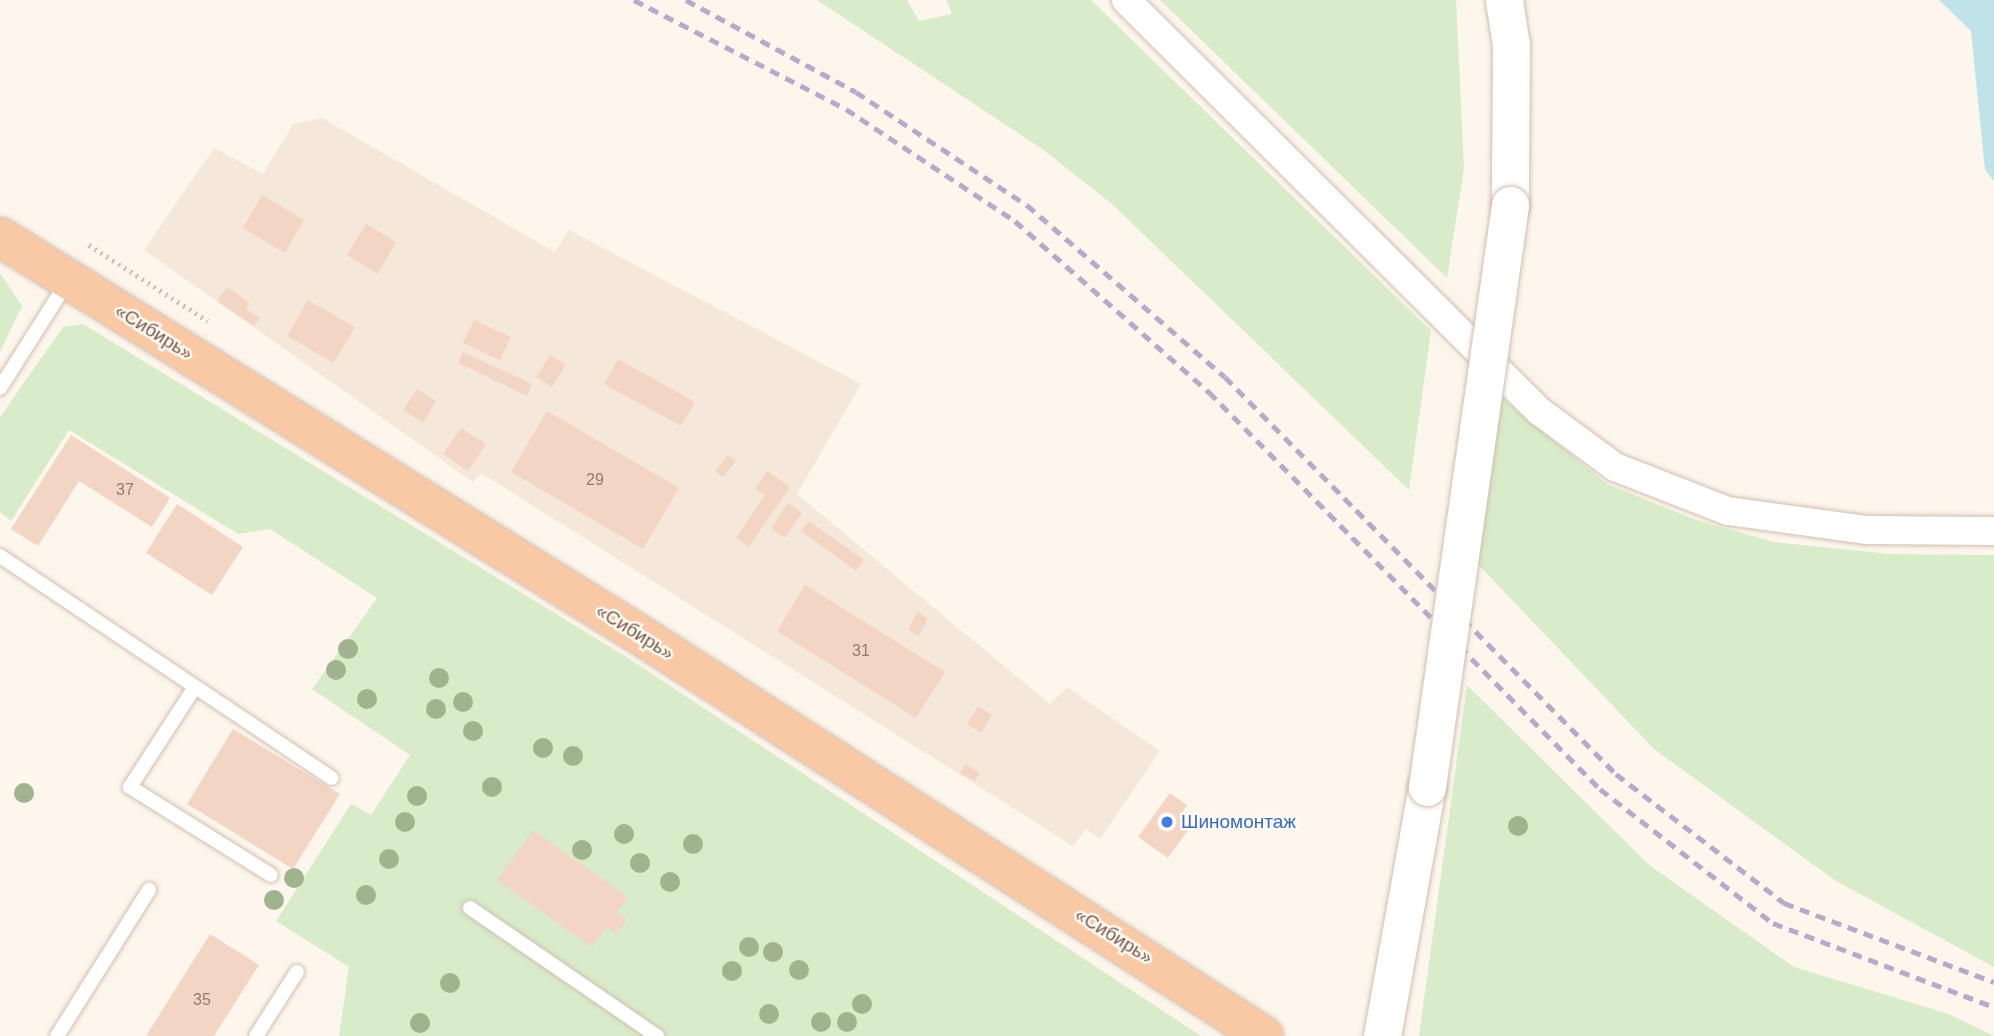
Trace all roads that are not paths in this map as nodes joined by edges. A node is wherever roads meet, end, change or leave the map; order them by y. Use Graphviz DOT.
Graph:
graph roads {
  1 [pos="1126,0"];
  2 [pos="1504,0"];
  3 [pos="0,237"];
  4 [pos="69,280"];
  5 [pos="0,388"];
  6 [pos="1994,531"];
  7 [pos="0,556"];
  8 [pos="192,690"];
  9 [pos="331,778"];
  10 [pos="271,875"];
  11 [pos="149,890"];
  12 [pos="470,908"];
  13 [pos="297,972"];
  14 [pos="57,1036"];
  15 [pos="256,1036"];
  16 [pos="657,1036"];
  17 [pos="1264,1036"];
  18 [pos="1382,1036"];
  1 -- 6 [label="street"];
  2 -- 18 [label="street, bridge"];
  3 -- 4 [label="highway, «Сибирь»"];
  4 -- 5 [label="lane"];
  4 -- 17 [label="highway, «Сибирь»"];
  7 -- 8 [label="lane"];
  8 -- 9 [label="lane"];
  8 -- 10 [label="lane"];
  11 -- 14 [label="lane"];
  12 -- 16 [label="lane"];
  13 -- 15 [label="lane"];
}
